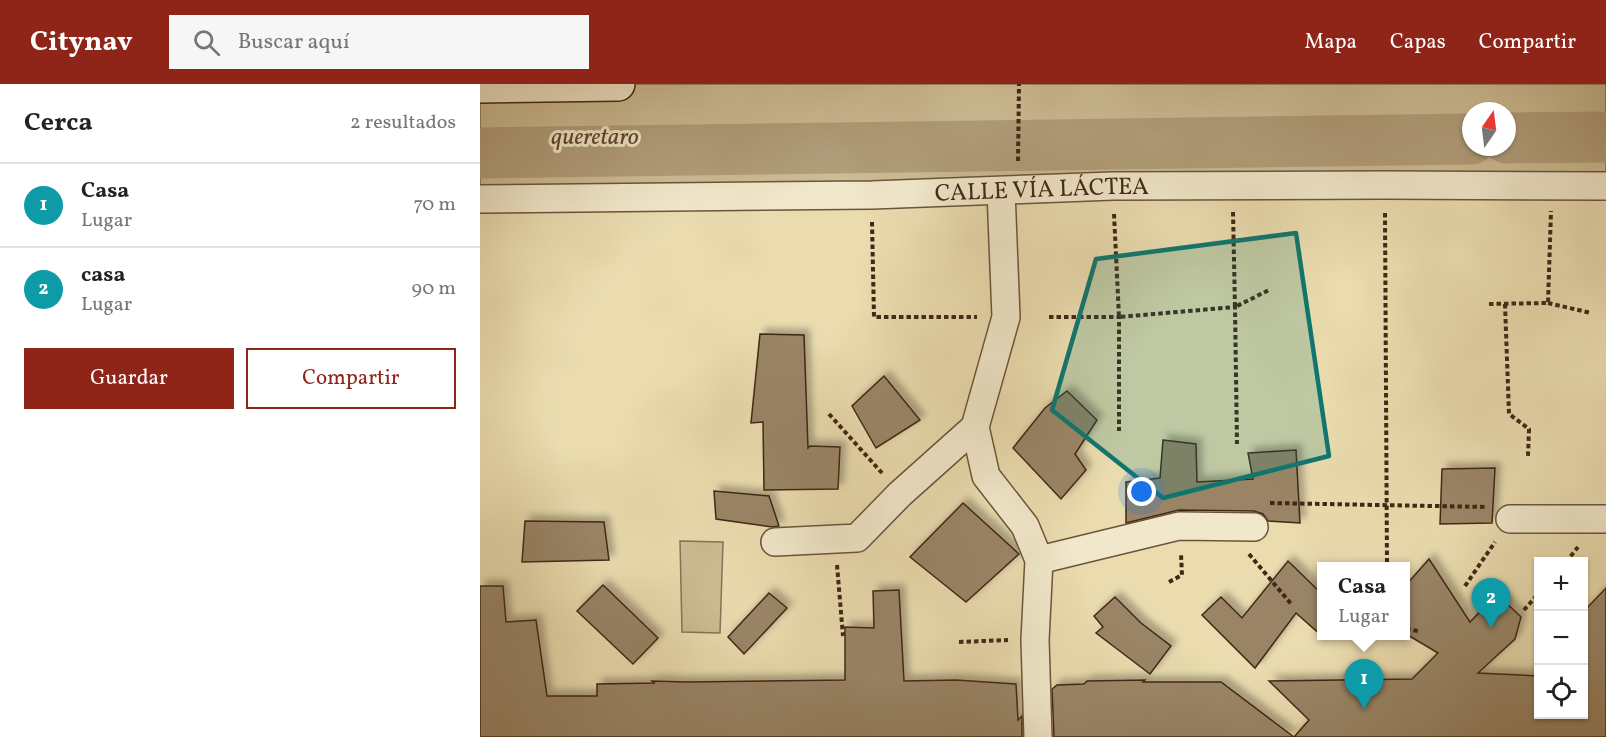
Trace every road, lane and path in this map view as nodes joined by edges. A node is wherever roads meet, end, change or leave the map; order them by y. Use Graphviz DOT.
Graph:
graph roads {
  1 [pos="618,84"];
  2 [pos="1019,84"];
  3 [pos="480,86"];
  4 [pos="1018,157"];
  5 [pos="1384,185"];
  6 [pos="1113,186"];
  7 [pos="1552,186"];
  8 [pos="1606,186"];
  9 [pos="1232,187"];
  10 [pos="1001,191"];
  11 [pos="872,195"];
  12 [pos="480,199"];
  13 [pos="1269,290"];
  14 [pos="1548,303"];
  15 [pos="1489,304"];
  16 [pos="1505,304"];
  17 [pos="1235,307"];
  18 [pos="1591,313"];
  19 [pos="1119,316"];
  20 [pos="1006,317"];
  21 [pos="1049,317"];
  22 [pos="829,414"];
  23 [pos="975,427"];
  24 [pos="1119,431"];
  25 [pos="1238,444"];
  26 [pos="1527,456"];
  27 [pos="900,494"];
  28 [pos="1387,504"];
  29 [pos="1510,519"];
  30 [pos="1606,519"];
  31 [pos="1226,526"];
  32 [pos="1254,526"];
  33 [pos="775,542"];
  34 [pos="836,554"];
  35 [pos="1039,560"];
  36 [pos="1387,562"];
  37 [pos="1465,586"];
  38 [pos="1534,599"];
  39 [pos="1292,606"];
  40 [pos="1524,610"];
  41 [pos="1410,630"];
  42 [pos="1418,632"];
  43 [pos="843,636"];
  44 [pos="1035,640"];
  45 [pos="958,642"];
  46 [pos="1038,737"];
  1 -- 3 [label="street"];
  2 -- 4 [label="path"];
  5 -- 7 [label="street, CALLE VÍA LÁCTEA"];
  5 -- 9 [label="street, CALLE VÍA LÁCTEA"];
  5 -- 28 [label="path"];
  6 -- 9 [label="street, CALLE VÍA LÁCTEA"];
  6 -- 10 [label="street, CALLE VÍA LÁCTEA"];
  6 -- 19 [label="path"];
  7 -- 8 [label="street, CALLE VÍA LÁCTEA"];
  7 -- 14 [label="path"];
  9 -- 17 [label="path"];
  10 -- 11 [label="street, CALLE VÍA LÁCTEA"];
  10 -- 20 [label="street"];
  11 -- 12 [label="street, CALLE VÍA LÁCTEA"];
  11 -- 20 [label="path"];
  13 -- 17 [label="path"];
  14 -- 16 [label="path"];
  14 -- 18 [label="path"];
  15 -- 16 [label="path"];
  16 -- 26 [label="path"];
  17 -- 19 [label="path"];
  17 -- 25 [label="path"];
  19 -- 21 [label="path"];
  19 -- 24 [label="path"];
  20 -- 23 [label="street"];
  22 -- 27 [label="path"];
  23 -- 27 [label="street"];
  23 -- 35 [label="street"];
  27 -- 33 [label="street"];
  28 -- 29 [label="path"];
  28 -- 32 [label="path"];
  28 -- 36 [label="path"];
  29 -- 30 [label="street"];
  29 -- 37 [label="path"];
  31 -- 32 [label="street"];
  31 -- 35 [label="street"];
  31 -- 39 [label="path"];
  34 -- 43 [label="path"];
  35 -- 44 [label="street"];
  38 -- 40 [label="path"];
  41 -- 42 [label="path"];
  44 -- 45 [label="path"];
  44 -- 46 [label="street"];
}
